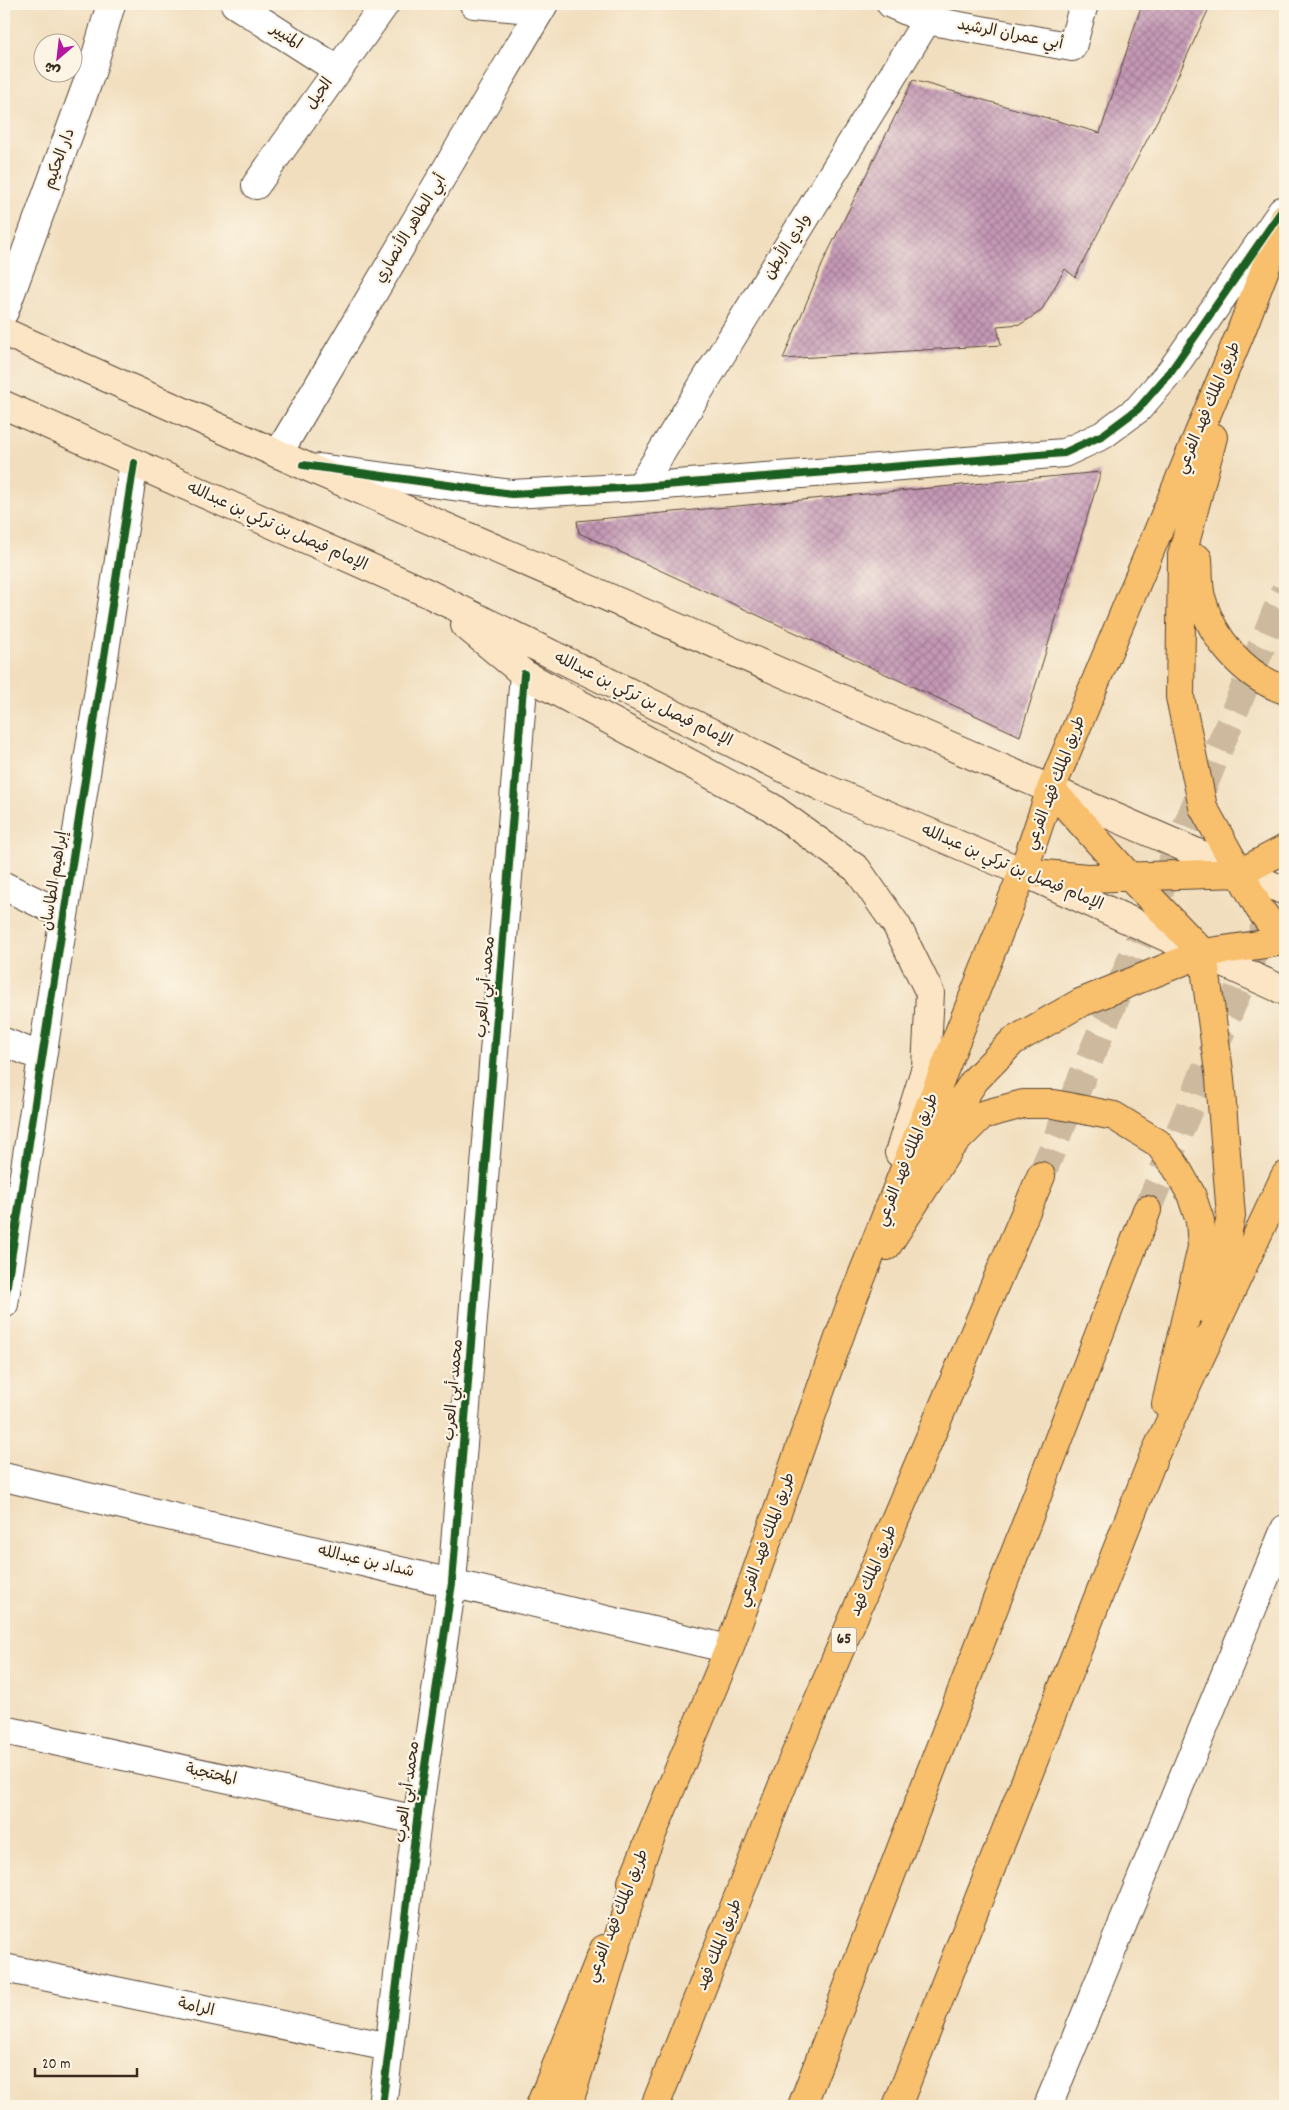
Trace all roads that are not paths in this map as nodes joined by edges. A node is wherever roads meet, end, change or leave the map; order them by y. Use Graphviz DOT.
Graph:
graph roads {
  1 [pos="111,4"];
  2 [pos="235,4"];
  3 [pos="385,4"];
  4 [pos="474,4"];
  5 [pos="891,4"];
  6 [pos="1084,4"];
  7 [pos="543,7"];
  8 [pos="926,12"];
  9 [pos="338,70"];
  10 [pos="256,185"];
  11 [pos="1285,206"];
  12 [pos="1285,217"];
  13 [pos="4,312"];
  14 [pos="4,332"];
  15 [pos="1240,334"];
  16 [pos="4,405"];
  17 [pos="278,454"];
  18 [pos="134,463"];
  19 [pos="303,466"];
  20 [pos="640,487"];
  21 [pos="425,592"];
  22 [pos="524,674"];
  23 [pos="1285,690"];
  24 [pos="1051,789"];
  25 [pos="1285,849"];
  26 [pos="1023,872"];
  27 [pos="1240,873"];
  28 [pos="1128,875"];
  29 [pos="4,886"];
  30 [pos="1285,891"];
  31 [pos="64,914"];
  32 [pos="1285,942"];
  33 [pos="1203,953"];
  34 [pos="1285,991"];
  35 [pos="4,1042"];
  36 [pos="42,1057"];
  37 [pos="14,1170"];
  38 [pos="1041,1176"];
  39 [pos="1283,1188"];
  40 [pos="1147,1210"];
  41 [pos="852,1301"];
  42 [pos="4,1304"];
  43 [pos="1154,1456"];
  44 [pos="4,1477"];
  45 [pos="1285,1529"];
  46 [pos="452,1582"];
  47 [pos="728,1649"];
  48 [pos="4,1730"];
  49 [pos="417,1820"];
  50 [pos="642,1859"];
  51 [pos="4,1968"];
  52 [pos="389,2047"];
  53 [pos="382,2106"];
  54 [pos="540,2106"];
  55 [pos="568,2106"];
  56 [pos="655,2106"];
  57 [pos="802,2106"];
  58 [pos="897,2106"];
  59 [pos="1048,2106"];
  1 -- 13 [label="street, دار الحكيم"];
  2 -- 9 [label="street, المنيير"];
  3 -- 9 [label="street, الحيل"];
  4 -- 7 [label="street"];
  5 -- 8 [label="street, أبي عمران الرشيد"];
  6 -- 8 [label="street, أبي عمران الرشيد"];
  7 -- 17 [label="street, أبي الطاهر الأنصاري"];
  8 -- 20 [label="street, وادي الأبطن"];
  9 -- 10 [label="street, الحيل"];
  11 -- 20 [label="street"];
  12 -- 15 [label="main road, طريق الملك فهد الفرعي"];
  14 -- 17 [label="main road"];
  15 -- 23 [label="main road"];
  15 -- 24 [label="main road, طريق الملك فهد الفرعي"];
  15 -- 27 [label="main road"];
  16 -- 18 [label="main road, الإمام فيصل بن تركي بن عبدالله"];
  17 -- 19 [label="main road"];
  18 -- 21 [label="main road, الإمام فيصل بن تركي بن عبدالله"];
  18 -- 31 [label="street, إبراهيم الطاسان"];
  19 -- 20 [label="street"];
  19 -- 24 [label="main road"];
  21 -- 22 [label="main road"];
  21 -- 26 [label="main road, الإمام فيصل بن تركي بن عبدالله"];
  22 -- 41 [label="main road"];
  22 -- 46 [label="street, محمد أبي العرب"];
  24 -- 26 [label="main road, طريق الملك فهد الفرعي"];
  24 -- 27 [label="main road"];
  24 -- 28 [label="main road"];
  25 -- 27 [label="main road"];
  26 -- 28 [label="main road"];
  26 -- 33 [label="main road, الإمام فيصل بن تركي بن عبدالله"];
  26 -- 41 [label="main road, طريق الملك فهد الفرعي"];
  27 -- 28 [label="main road"];
  27 -- 30 [label="main road"];
  27 -- 32 [label="main road"];
  28 -- 33 [label="main road"];
  29 -- 31 [label="street"];
  31 -- 36 [label="street, إبراهيم الطاسان"];
  32 -- 33 [label="main road"];
  33 -- 34 [label="main road, الإمام فيصل بن تركي بن عبدالله"];
  33 -- 41 [label="main road"];
  33 -- 43 [label="main road"];
  35 -- 36 [label="street"];
  36 -- 37 [label="street, إبراهيم الطاسان"];
  37 -- 42 [label="street, إبراهيم الطاسان"];
  38 -- 56 [label="main road, طريق الملك فهد / 65"];
  39 -- 43 [label="main road"];
  40 -- 57 [label="main road"];
  41 -- 43 [label="main road"];
  41 -- 47 [label="main road, طريق الملك فهد الفرعي"];
  43 -- 58 [label="main road"];
  44 -- 46 [label="street, شداد بن عبدالله"];
  45 -- 59 [label="street"];
  46 -- 47 [label="street, شداد بن عبدالله"];
  46 -- 49 [label="street, محمد أبي العرب"];
  47 -- 50 [label="main road, طريق الملك فهد الفرعي"];
  48 -- 49 [label="street, المحتجبة"];
  49 -- 52 [label="street, محمد أبي العرب"];
  50 -- 54 [label="main road, طريق الملك فهد الفرعي"];
  50 -- 55 [label="main road"];
  51 -- 52 [label="street, الرامة"];
  52 -- 53 [label="street, محمد أبي العرب"];
}
